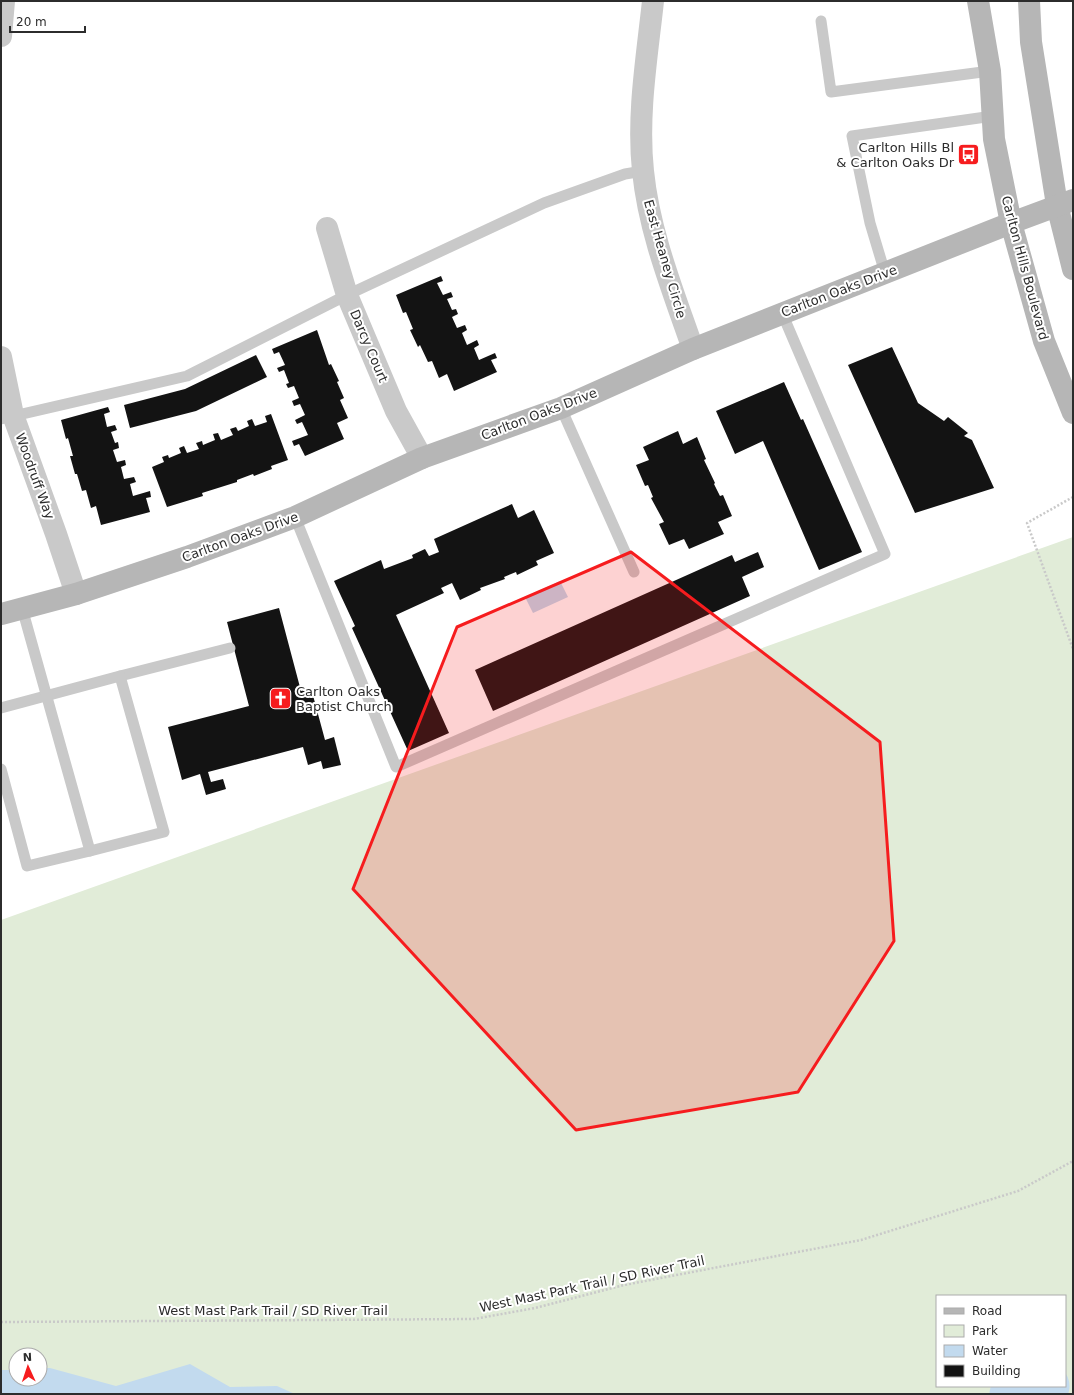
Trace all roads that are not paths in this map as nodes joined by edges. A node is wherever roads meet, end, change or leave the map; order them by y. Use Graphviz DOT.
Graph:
graph roads {
  1 [pos="4,1"];
  2 [pos="653,1"];
  3 [pos="978,1"];
  4 [pos="1029,1"];
  5 [pos="821,20"];
  6 [pos="1,36"];
  7 [pos="990,71"];
  8 [pos="993,116"];
  9 [pos="643,171"];
  10 [pos="1065,203"];
  11 [pos="1010,223"];
  12 [pos="327,228"];
  13 [pos="1073,269"];
  14 [pos="885,273"];
  15 [pos="347,295"];
  16 [pos="782,313"];
  17 [pos="693,349"];
  18 [pos="1,357"];
  19 [pos="561,408"];
  20 [pos="1073,413"];
  21 [pos="7,417"];
  22 [pos="422,458"];
  23 [pos="295,517"];
  24 [pos="634,572"];
  25 [pos="76,594"];
  26 [pos="22,608"];
  27 [pos="1,614"];
  28 [pos="230,648"];
  29 [pos="120,676"];
  30 [pos="47,696"];
  31 [pos="1,708"];
  32 [pos="1,769"];
  33 [pos="90,851"];
  1 -- 6 [label="street"];
  2 -- 9 [label="street, East Heaney Circle"];
  3 -- 7 [label="main road, Carlton Hills Boulevard"];
  4 -- 10 [label="main road"];
  5 -- 7 [label="lane"];
  7 -- 8 [label="main road, Carlton Hills Boulevard"];
  8 -- 11 [label="main road, Carlton Hills Boulevard"];
  8 -- 14 [label="lane"];
  9 -- 15 [label="lane"];
  9 -- 17 [label="street, East Heaney Circle"];
  10 -- 11 [label="main road, Carlton Oaks Drive"];
  10 -- 13 [label="main road"];
  11 -- 14 [label="main road, Carlton Oaks Drive"];
  11 -- 20 [label="main road, Carlton Hills Boulevard"];
  12 -- 15 [label="street, Darcy Court"];
  14 -- 16 [label="main road, Carlton Oaks Drive"];
  15 -- 21 [label="lane"];
  15 -- 22 [label="street, Darcy Court"];
  16 -- 17 [label="main road, Carlton Oaks Drive"];
  16 -- 23 [label="lane"];
  17 -- 19 [label="main road, Carlton Oaks Drive"];
  18 -- 21 [label="street, Woodruff Way"];
  19 -- 22 [label="main road, Carlton Oaks Drive"];
  19 -- 24 [label="lane"];
  21 -- 25 [label="street, Woodruff Way"];
  22 -- 23 [label="main road, Carlton Oaks Drive"];
  23 -- 25 [label="main road, Carlton Oaks Drive"];
  25 -- 26 [label="main road, Carlton Oaks Drive"];
  26 -- 27 [label="main road, Carlton Oaks Drive"];
  26 -- 30 [label="lane"];
  28 -- 29 [label="lane"];
  29 -- 30 [label="lane"];
  29 -- 33 [label="lane"];
  30 -- 31 [label="lane"];
  30 -- 33 [label="lane"];
  32 -- 33 [label="lane"];
}
